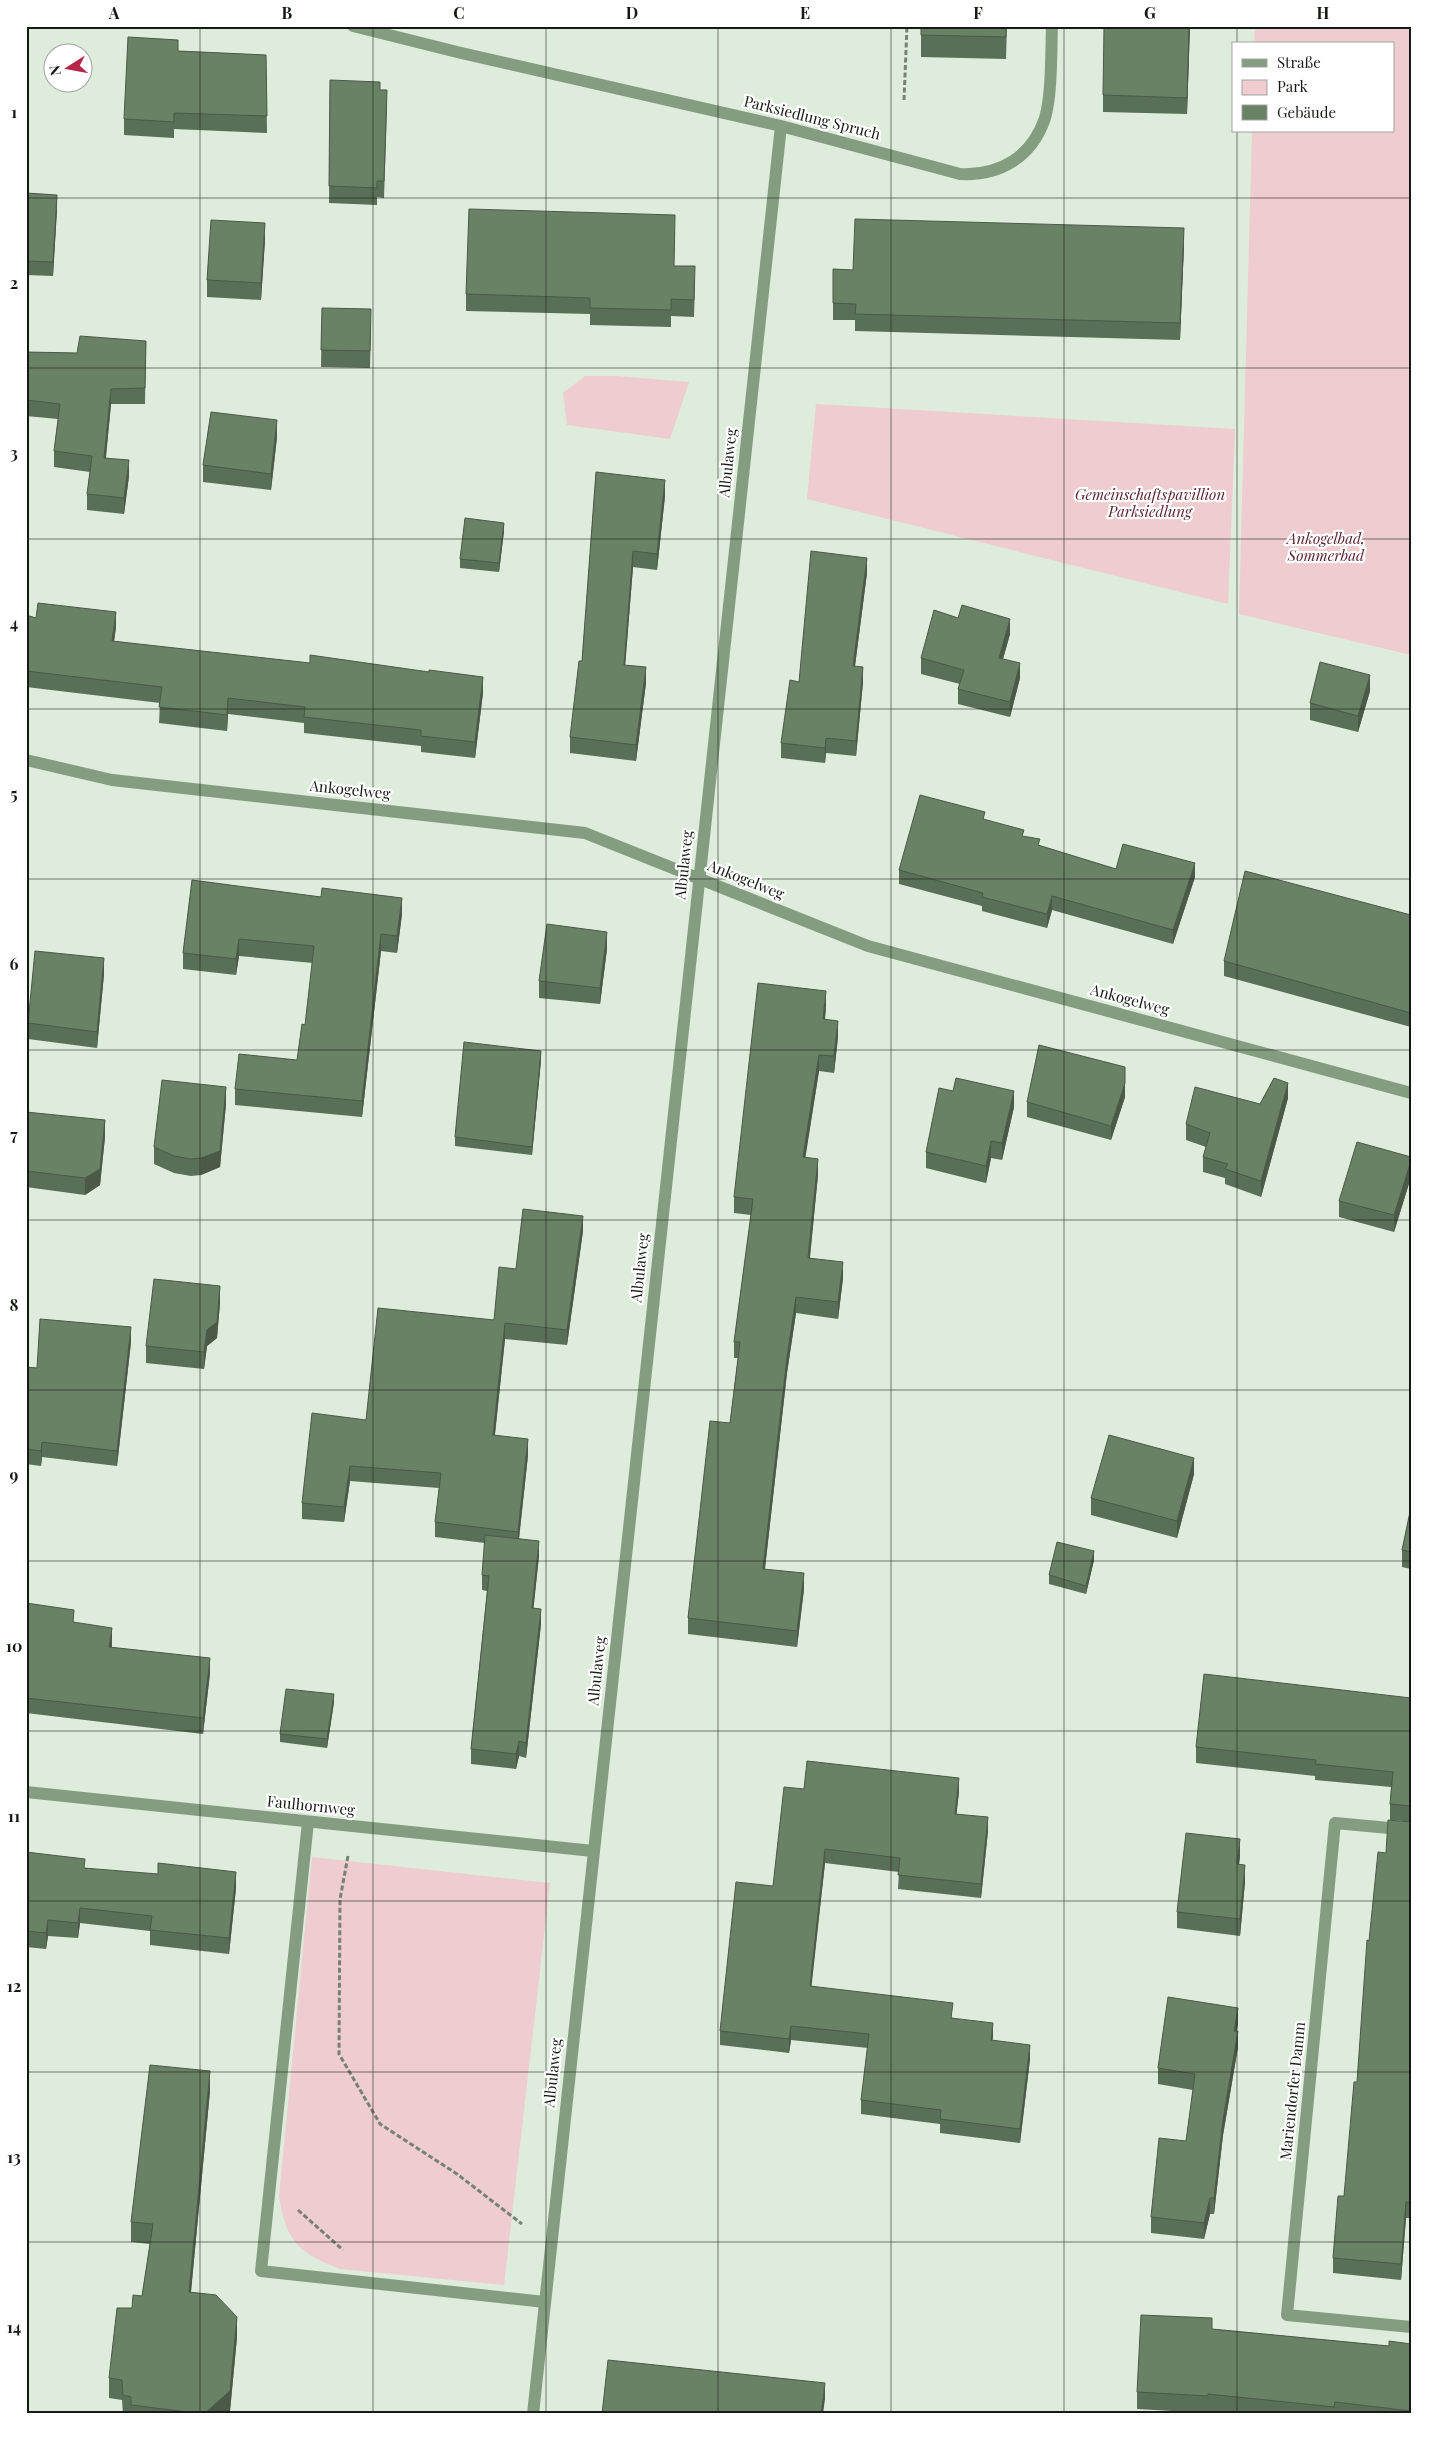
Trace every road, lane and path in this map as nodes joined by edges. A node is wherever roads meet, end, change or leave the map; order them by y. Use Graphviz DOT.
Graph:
graph roads {
  1 [pos="353,26"];
  2 [pos="907,26"];
  3 [pos="1052,26"];
  4 [pos="904,100"];
  5 [pos="781,126"];
  6 [pos="26,760"];
  7 [pos="699,878"];
  8 [pos="1411,1093"];
  9 [pos="26,1792"];
  10 [pos="308,1822"];
  11 [pos="1411,1830"];
  12 [pos="593,1851"];
  13 [pos="348,1854"];
  14 [pos="268,2198"];
  15 [pos="523,2224"];
  16 [pos="344,2280"];
  17 [pos="545,2302"];
  18 [pos="1411,2327"];
  19 [pos="534,2414"];
  1 -- 5 [label="street, Parksiedlung Spruch"];
  2 -- 4 [label="path"];
  3 -- 5 [label="street, Parksiedlung Spruch"];
  5 -- 7 [label="street, Albulaweg"];
  6 -- 7 [label="street, Ankogelweg"];
  7 -- 8 [label="street, Ankogelweg"];
  7 -- 12 [label="street, Albulaweg"];
  9 -- 10 [label="street, Faulhornweg"];
  10 -- 12 [label="street, Faulhornweg"];
  10 -- 14 [label="street"];
  11 -- 18 [label="street, Mariendorfer Damm"];
  12 -- 17 [label="street, Albulaweg"];
  13 -- 15 [label="path"];
  14 -- 16 [label="path"];
  14 -- 16 [label="street"];
  16 -- 17 [label="street"];
  17 -- 19 [label="street, Albulaweg"];
}
